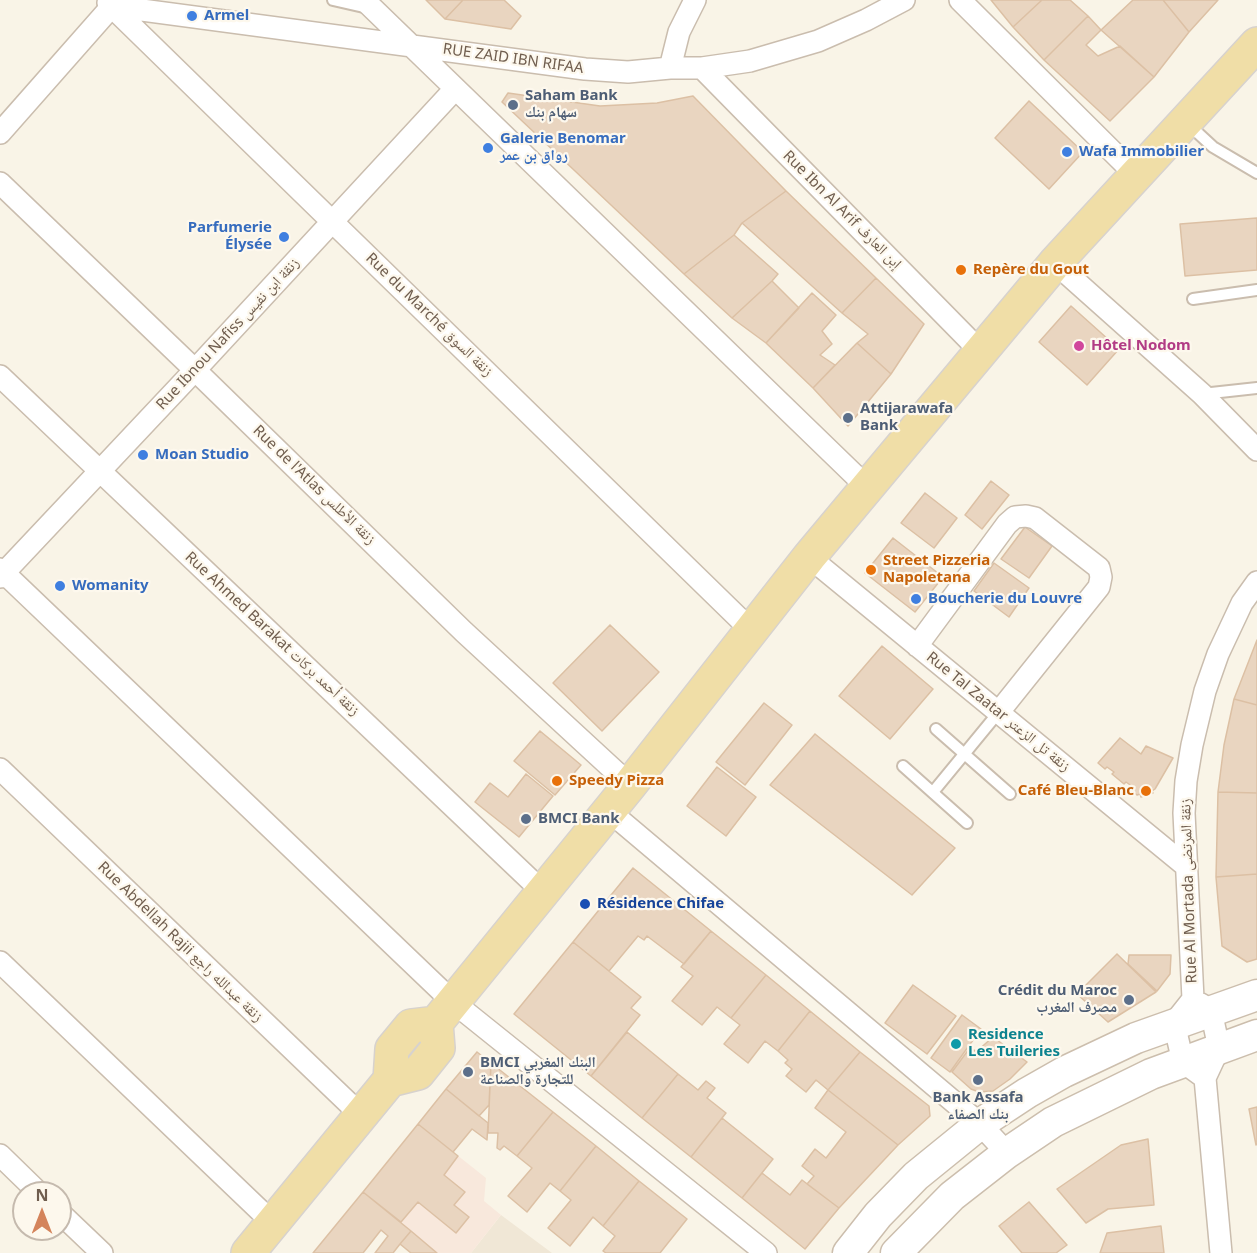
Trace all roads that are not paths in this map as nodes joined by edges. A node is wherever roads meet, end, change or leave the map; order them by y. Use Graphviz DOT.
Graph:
graph roads {
  1 [pos="333,0"];
  2 [pos="695,0"];
  3 [pos="904,0"];
  4 [pos="960,0"];
  5 [pos="112,2"];
  6 [pos="373,3"];
  7 [pos="1257,44"];
  8 [pos="410,45"];
  9 [pos="670,68"];
  10 [pos="702,68"];
  11 [pos="455,89"];
  12 [pos="1185,122"];
  13 [pos="0,133"];
  14 [pos="1257,173"];
  15 [pos="1136,175"];
  16 [pos="0,183"];
  17 [pos="333,222"];
  18 [pos="1055,263"];
  19 [pos="1257,290"];
  20 [pos="1193,299"];
  21 [pos="981,352"];
  22 [pos="195,369"];
  23 [pos="0,376"];
  24 [pos="1257,388"];
  25 [pos="1202,394"];
  26 [pos="1257,450"];
  27 [pos="99,470"];
  28 [pos="868,488"];
  29 [pos="809,557"];
  30 [pos="1,573"];
  31 [pos="1257,582"];
  32 [pos="752,631"];
  33 [pos="917,646"];
  34 [pos="998,713"];
  35 [pos="936,729"];
  36 [pos="964,754"];
  37 [pos="903,766"];
  38 [pos="0,769"];
  39 [pos="630,785"];
  40 [pos="933,792"];
  41 [pos="1010,794"];
  42 [pos="609,811"];
  43 [pos="967,823"];
  44 [pos="1186,867"];
  45 [pos="543,891"];
  46 [pos="0,962"];
  47 [pos="1257,995"];
  48 [pos="1202,1005"];
  49 [pos="444,1013"];
  50 [pos="1174,1023"];
  51 [pos="1257,1035"];
  52 [pos="1219,1048"];
  53 [pos="1194,1070"];
  54 [pos="361,1115"];
  55 [pos="980,1124"];
  56 [pos="1007,1153"];
  57 [pos="0,1155"];
  58 [pos="27,1181"];
  59 [pos="273,1223"];
  60 [pos="72,1224"];
  61 [pos="102,1253"];
  62 [pos="248,1253"];
  63 [pos="766,1253"];
  64 [pos="848,1253"];
  65 [pos="896,1253"];
  66 [pos="1221,1253"];
  1 -- 6 [label="lane"];
  2 -- 9 [label="street"];
  3 -- 10 [label="street, RUE ZAID IBN RIFAA"];
  4 -- 15 [label="street"];
  5 -- 8 [label="street, RUE ZAID IBN RIFAA"];
  5 -- 13 [label="street"];
  5 -- 17 [label="street, Rue du Marché زنقة السوق"];
  6 -- 8 [label="street"];
  7 -- 12 [label="main road"];
  8 -- 9 [label="street, RUE ZAID IBN RIFAA"];
  8 -- 11 [label="street"];
  9 -- 10 [label="street, RUE ZAID IBN RIFAA"];
  10 -- 21 [label="street, Rue Ibn Al Arif إبن العارف"];
  11 -- 17 [label="street, Rue Ibnou Nafiss زنقة ابن نفيس"];
  11 -- 28 [label="street"];
  12 -- 14 [label="lane"];
  12 -- 15 [label="main road"];
  15 -- 18 [label="main road"];
  16 -- 22 [label="street, Rue de l'Atlas زنقة الأطلس"];
  17 -- 22 [label="street, Rue Ibnou Nafiss زنقة ابن نفيس"];
  17 -- 32 [label="street, Rue du Marché زنقة السوق"];
  18 -- 21 [label="main road"];
  18 -- 25 [label="street"];
  19 -- 20 [label="lane"];
  21 -- 28 [label="main road"];
  22 -- 27 [label="street, Rue Ibnou Nafiss زنقة ابن نفيس"];
  22 -- 39 [label="street, Rue de l'Atlas زنقة الأطلس"];
  23 -- 27 [label="street, Rue Ahmed Barakat زنقة أحمد بركات"];
  24 -- 25 [label="lane"];
  25 -- 26 [label="street"];
  27 -- 30 [label="street, Rue Ibnou Nafiss زنقة ابن نفيس"];
  27 -- 45 [label="street, Rue Ahmed Barakat زنقة أحمد بركات"];
  28 -- 29 [label="main road"];
  29 -- 32 [label="main road"];
  29 -- 33 [label="street, Rue Tal Zaatar زنقة تل الزعتر"];
  30 -- 49 [label="street"];
  31 -- 44 [label="street, Rue Al Mortada زنقة المرتضى"];
  32 -- 39 [label="main road"];
  33 -- 34 [label="street, Rue Tal Zaatar زنقة تل الزعتر"];
  33 -- 34 [label="street"];
  34 -- 36 [label="lane"];
  34 -- 44 [label="street, Rue Tal Zaatar زنقة تل الزعتر"];
  35 -- 36 [label="lane"];
  36 -- 40 [label="lane"];
  36 -- 41 [label="lane"];
  37 -- 40 [label="lane"];
  38 -- 54 [label="street, Rue Abdellah Rajii زنقة عبدالله راجع"];
  39 -- 42 [label="main road"];
  40 -- 43 [label="lane"];
  42 -- 45 [label="main road"];
  42 -- 55 [label="street"];
  44 -- 48 [label="street, Rue Al Mortada زنقة المرتضى"];
  45 -- 49 [label="main road"];
  46 -- 59 [label="street"];
  47 -- 48 [label="street"];
  48 -- 50 [label="street"];
  48 -- 52 [label="street, Rue Al Mortada زنقة المرتضى"];
  49 -- 54 [label="main road"];
  49 -- 63 [label="street"];
  50 -- 53 [label="street"];
  50 -- 55 [label="street"];
  51 -- 52 [label="street"];
  52 -- 53 [label="street"];
  53 -- 56 [label="street"];
  53 -- 66 [label="street"];
  54 -- 59 [label="main road"];
  55 -- 56 [label="street"];
  55 -- 64 [label="street"];
  56 -- 65 [label="street"];
  57 -- 58 [label="street"];
  59 -- 62 [label="main road"];
  60 -- 61 [label="street"];
}
